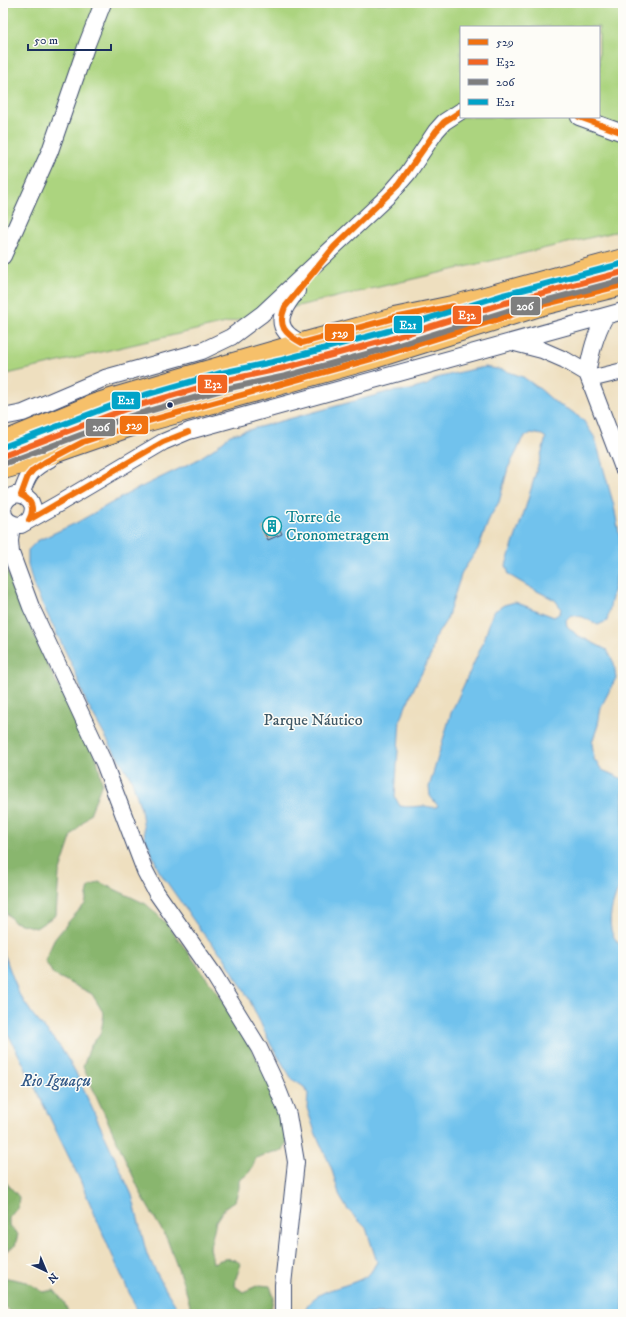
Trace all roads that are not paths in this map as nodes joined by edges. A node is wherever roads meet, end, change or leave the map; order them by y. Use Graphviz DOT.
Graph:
graph roads {
  1 [pos="103,3"];
  2 [pos="460,112"];
  3 [pos="582,118"];
  4 [pos="623,133"];
  5 [pos="334,247"];
  6 [pos="3,256"];
  7 [pos="623,259"];
  8 [pos="623,272"];
  9 [pos="623,285"];
  10 [pos="623,311"];
  11 [pos="605,317"];
  12 [pos="302,343"];
  13 [pos="512,343"];
  14 [pos="623,371"];
  15 [pos="589,376"];
  16 [pos="3,417"];
  17 [pos="3,442"];
  18 [pos="83,442"];
  19 [pos="3,456"];
  20 [pos="622,464"];
  21 [pos="3,469"];
  22 [pos="21,495"];
  23 [pos="3,506"];
  24 [pos="29,520"];
  25 [pos="12,524"];
  26 [pos="283,1314"];
  1 -- 6 [label="street"];
  2 -- 5 [label="street"];
  3 -- 4 [label="street"];
  5 -- 12 [label="street"];
  5 -- 16 [label="street"];
  7 -- 12 [label="main road"];
  8 -- 19 [label="street"];
  9 -- 18 [label="main road"];
  10 -- 11 [label="street"];
  11 -- 13 [label="street"];
  11 -- 15 [label="street"];
  12 -- 17 [label="main road"];
  13 -- 15 [label="street"];
  13 -- 24 [label="street"];
  14 -- 15 [label="street"];
  15 -- 20 [label="street"];
  18 -- 21 [label="main road"];
  18 -- 22 [label="street"];
  22 -- 23 [label="street"];
  22 -- 24 [label="street"];
  23 -- 25 [label="street"];
  24 -- 25 [label="street"];
  25 -- 26 [label="street"];
}
